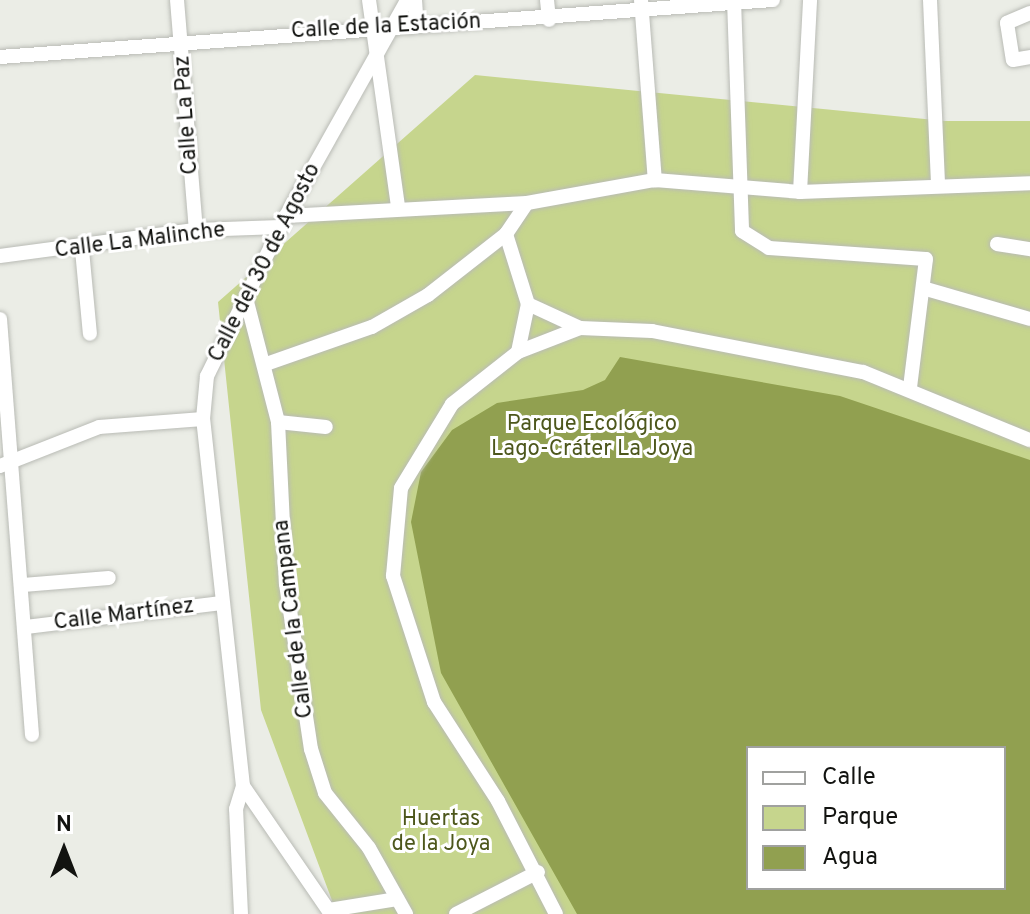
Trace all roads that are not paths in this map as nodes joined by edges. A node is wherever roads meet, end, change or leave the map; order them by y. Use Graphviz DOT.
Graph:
graph roads {
  1 [pos="177,0"];
  2 [pos="369,0"];
  3 [pos="407,0"];
  4 [pos="415,0"];
  5 [pos="547,0"];
  6 [pos="773,0"];
  7 [pos="810,0"];
  8 [pos="930,0"];
  9 [pos="734,2"];
  10 [pos="641,6"];
  11 [pos="1030,13"];
  12 [pos="549,20"];
  13 [pos="371,26"];
  14 [pos="417,26"];
  15 [pos="391,28"];
  16 [pos="181,42"];
  17 [pos="0,57"];
  18 [pos="1030,57"];
  19 [pos="375,59"];
  20 [pos="655,180"];
  21 [pos="938,183"];
  22 [pos="1030,183"];
  23 [pos="738,187"];
  24 [pos="800,192"];
  25 [pos="527,203"];
  26 [pos="398,206"];
  27 [pos="283,221"];
  28 [pos="196,230"];
  29 [pos="506,234"];
  30 [pos="997,244"];
  31 [pos="1030,249"];
  32 [pos="82,250"];
  33 [pos="0,256"];
  34 [pos="926,289"];
  35 [pos="247,302"];
  36 [pos="528,304"];
  37 [pos="0,319"];
  38 [pos="1030,319"];
  39 [pos="580,328"];
  40 [pos="90,334"];
  41 [pos="518,352"];
  42 [pos="269,363"];
  43 [pos="910,388"];
  44 [pos="203,419"];
  45 [pos="278,422"];
  46 [pos="326,427"];
  47 [pos="1030,440"];
  48 [pos="5,469"];
  49 [pos="109,578"];
  50 [pos="23,585"];
  51 [pos="222,603"];
  52 [pos="26,627"];
  53 [pos="32,735"];
  54 [pos="243,786"];
  55 [pos="538,872"];
  56 [pos="397,899"];
  57 [pos="330,912"];
  58 [pos="241,914"];
  59 [pos="406,914"];
  60 [pos="456,914"];
  61 [pos="556,914"];
  1 -- 16 [label="street, Calle La Paz"];
  2 -- 13 [label="street"];
  3 -- 15 [label="street, Calle del 30 de Agosto"];
  4 -- 14 [label="street"];
  5 -- 12 [label="street"];
  6 -- 9 [label="street, Calle de la Estación"];
  7 -- 24 [label="street"];
  8 -- 21 [label="street"];
  9 -- 10 [label="street, Calle de la Estación"];
  9 -- 23 [label="street"];
  10 -- 12 [label="street, Calle de la Estación"];
  10 -- 20 [label="street"];
  11 -- 18 [label="street"];
  12 -- 14 [label="street, Calle de la Estación"];
  13 -- 15 [label="street, Calle de la Estación"];
  13 -- 16 [label="street, Calle de la Estación"];
  13 -- 19 [label="street"];
  14 -- 15 [label="street, Calle de la Estación"];
  15 -- 19 [label="street, Calle del 30 de Agosto"];
  16 -- 17 [label="street, Calle de la Estación"];
  16 -- 28 [label="street, Calle La Paz"];
  19 -- 26 [label="street"];
  19 -- 27 [label="street, Calle del 30 de Agosto"];
  20 -- 23 [label="street, Calle La Malinche"];
  20 -- 25 [label="street, Calle La Malinche"];
  21 -- 22 [label="street, Calle La Malinche"];
  21 -- 24 [label="street, Calle La Malinche"];
  23 -- 24 [label="street, Calle La Malinche"];
  23 -- 34 [label="street"];
  25 -- 26 [label="street, Calle La Malinche"];
  25 -- 29 [label="street"];
  26 -- 27 [label="street, Calle La Malinche"];
  27 -- 28 [label="street, Calle La Malinche"];
  27 -- 35 [label="street, Calle del 30 de Agosto"];
  28 -- 32 [label="street, Calle La Malinche"];
  29 -- 36 [label="street"];
  29 -- 42 [label="street"];
  30 -- 31 [label="street"];
  32 -- 33 [label="street, Calle La Malinche"];
  32 -- 40 [label="street"];
  34 -- 38 [label="street"];
  34 -- 43 [label="street"];
  35 -- 42 [label="street, Calle de la Campana"];
  35 -- 44 [label="street, Calle del 30 de Agosto"];
  36 -- 39 [label="street"];
  36 -- 41 [label="street"];
  37 -- 48 [label="street"];
  39 -- 41 [label="street"];
  39 -- 43 [label="street"];
  41 -- 55 [label="street"];
  42 -- 45 [label="street, Calle de la Campana"];
  43 -- 47 [label="street"];
  44 -- 48 [label="street"];
  44 -- 51 [label="street, Calle del 30 de Agosto"];
  45 -- 46 [label="street"];
  45 -- 56 [label="street, Calle de la Campana"];
  48 -- 50 [label="street"];
  49 -- 50 [label="street"];
  50 -- 52 [label="street"];
  51 -- 52 [label="street, Calle Martínez"];
  51 -- 54 [label="street, Calle del 30 de Agosto"];
  52 -- 53 [label="street"];
  54 -- 57 [label="street"];
  54 -- 58 [label="street"];
  55 -- 60 [label="street"];
  55 -- 61 [label="street"];
  56 -- 57 [label="street"];
  56 -- 59 [label="street, Calle de la Campana"];
}
